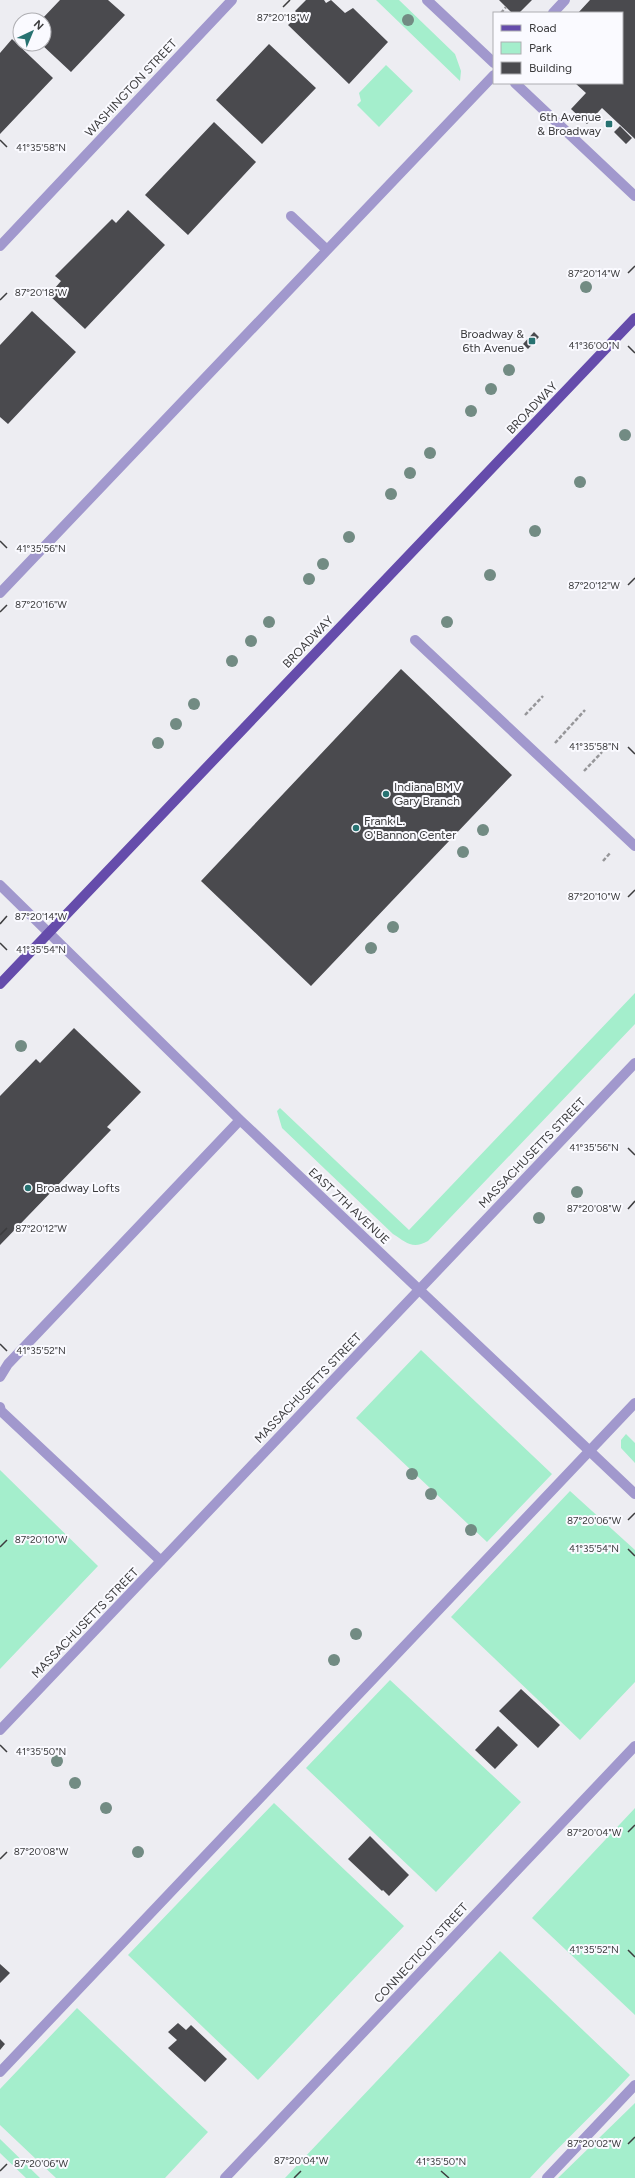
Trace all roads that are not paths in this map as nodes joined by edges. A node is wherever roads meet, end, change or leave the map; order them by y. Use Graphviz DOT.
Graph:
graph roads {
  1 [pos="232,0"];
  2 [pos="427,0"];
  3 [pos="565,0"];
  4 [pos="554,12"];
  5 [pos="493,62"];
  6 [pos="493,76"];
  7 [pos="516,84"];
  8 [pos="635,196"];
  9 [pos="291,216"];
  10 [pos="0,246"];
  11 [pos="327,250"];
  12 [pos="635,318"];
  13 [pos="0,593"];
  14 [pos="415,640"];
  15 [pos="635,846"];
  16 [pos="0,885"];
  17 [pos="49,932"];
  18 [pos="0,984"];
  19 [pos="635,1064"];
  20 [pos="240,1120"];
  21 [pos="419,1290"];
  22 [pos="0,1376"];
  23 [pos="635,1403"];
  24 [pos="0,1407"];
  25 [pos="590,1451"];
  26 [pos="635,1494"];
  27 [pos="161,1561"];
  28 [pos="0,1730"];
  29 [pos="635,1746"];
  30 [pos="0,2072"];
  31 [pos="635,2085"];
  32 [pos="225,2178"];
  33 [pos="547,2178"];
  1 -- 10 [label="street, WASHINGTON STREET"];
  2 -- 5 [label="street"];
  3 -- 4 [label="street"];
  6 -- 11 [label="street"];
  7 -- 8 [label="street"];
  9 -- 11 [label="street"];
  11 -- 13 [label="street"];
  12 -- 17 [label="main road, BROADWAY"];
  14 -- 15 [label="street"];
  16 -- 17 [label="street, EAST 7TH AVENUE"];
  17 -- 18 [label="main road, BROADWAY"];
  17 -- 20 [label="street, EAST 7TH AVENUE"];
  19 -- 21 [label="street, MASSACHUSETTS STREET"];
  20 -- 21 [label="street, EAST 7TH AVENUE"];
  20 -- 22 [label="street"];
  21 -- 25 [label="street, EAST 7TH AVENUE"];
  21 -- 27 [label="street, MASSACHUSETTS STREET"];
  23 -- 25 [label="street"];
  24 -- 27 [label="street"];
  25 -- 26 [label="street, EAST 7TH AVENUE"];
  25 -- 30 [label="street"];
  27 -- 28 [label="street, MASSACHUSETTS STREET"];
  29 -- 32 [label="street, CONNECTICUT STREET"];
  31 -- 33 [label="street"];
}
